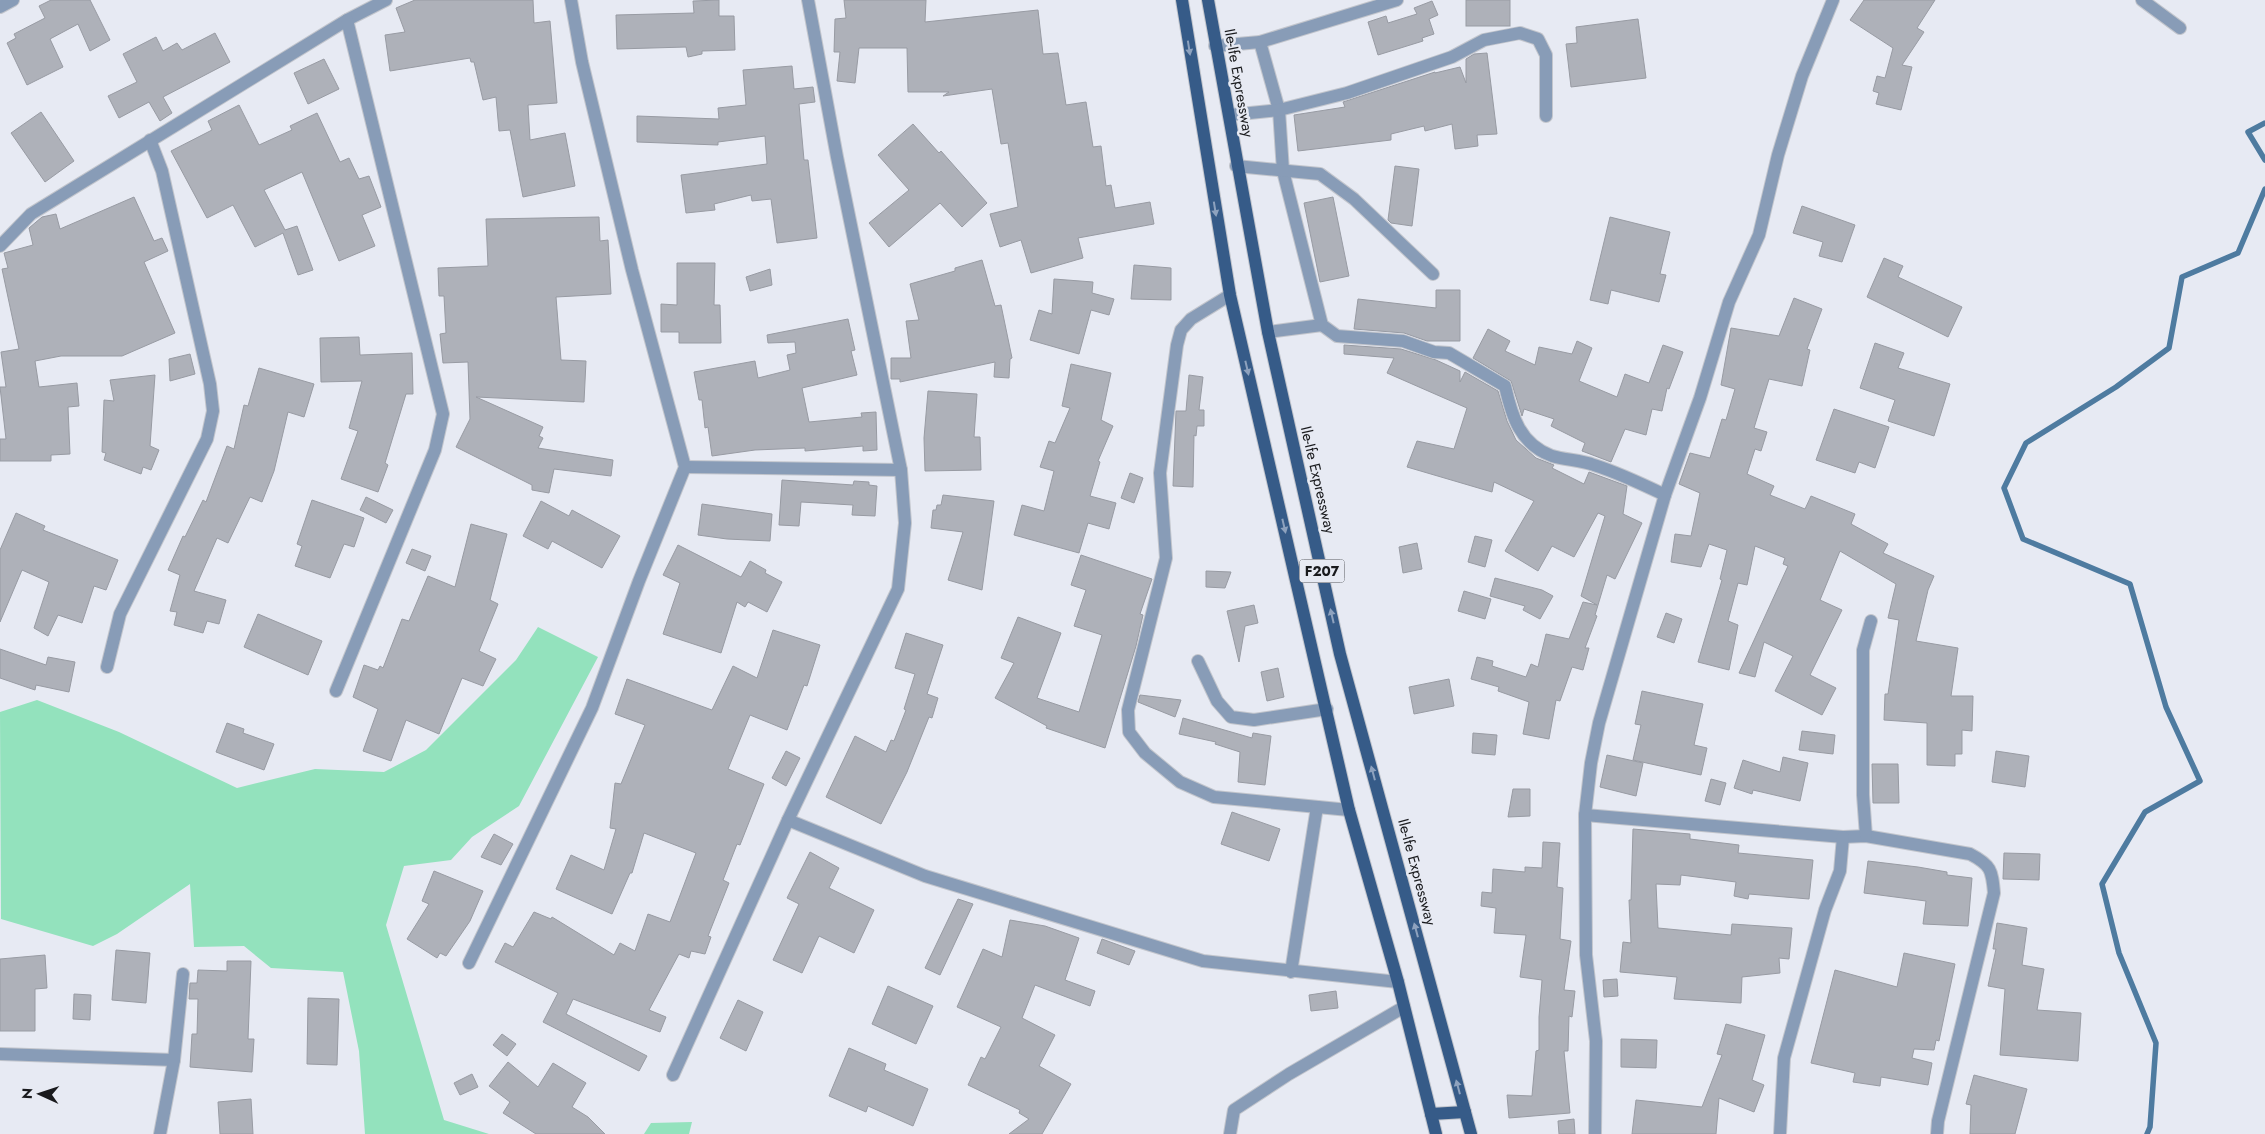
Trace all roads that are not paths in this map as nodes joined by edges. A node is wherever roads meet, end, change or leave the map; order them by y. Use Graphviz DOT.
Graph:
graph roads {
  1 [pos="13,0"];
  2 [pos="386,0"];
  3 [pos="571,0"];
  4 [pos="808,0"];
  5 [pos="1182,0"];
  6 [pos="1208,0"];
  7 [pos="1398,0"];
  8 [pos="1833,0"];
  9 [pos="2142,0"];
  10 [pos="0,7"];
  11 [pos="347,20"];
  12 [pos="2180,28"];
  13 [pos="1260,42"];
  14 [pos="1216,46"];
  15 [pos="1279,110"];
  16 [pos="1230,115"];
  17 [pos="1546,116"];
  18 [pos="150,140"];
  19 [pos="1236,166"];
  20 [pos="1282,171"];
  21 [pos="0,246"];
  22 [pos="1433,274"];
  23 [pos="1230,296"];
  24 [pos="1322,325"];
  25 [pos="1268,332"];
  26 [pos="685,467"];
  27 [pos="901,470"];
  28 [pos="1665,495"];
  29 [pos="1871,621"];
  30 [pos="1198,661"];
  31 [pos="107,667"];
  32 [pos="336,691"];
  33 [pos="1327,710"];
  34 [pos="1317,807"];
  35 [pos="1350,810"];
  36 [pos="1586,814"];
  37 [pos="788,820"];
  38 [pos="1866,836"];
  39 [pos="1843,837"];
  40 [pos="469,964"];
  41 [pos="1291,972"];
  42 [pos="183,974"];
  43 [pos="1398,982"];
  44 [pos="1404,1007"];
  45 [pos="0,1054"];
  46 [pos="174,1060"];
  47 [pos="673,1075"];
  48 [pos="1465,1112"];
  49 [pos="1431,1114"];
  50 [pos="160,1134"];
  51 [pos="1230,1134"];
  52 [pos="1436,1134"];
  53 [pos="1471,1134"];
  54 [pos="1595,1134"];
  55 [pos="1780,1134"];
  56 [pos="1937,1134"];
  1 -- 10 [label="street"];
  2 -- 11 [label="street"];
  3 -- 26 [label="street"];
  4 -- 27 [label="street"];
  5 -- 23 [label="main road, F207, one-way"];
  6 -- 14 [label="main road, Ile-Ife Expressway / F207"];
  7 -- 13 [label="street"];
  8 -- 28 [label="street"];
  9 -- 12 [label="street"];
  11 -- 18 [label="street"];
  11 -- 32 [label="street"];
  13 -- 14 [label="street"];
  13 -- 15 [label="street"];
  14 -- 16 [label="main road, Ile-Ife Expressway / F207"];
  15 -- 16 [label="street"];
  15 -- 17 [label="street"];
  15 -- 20 [label="street"];
  16 -- 19 [label="main road, Ile-Ife Expressway / F207"];
  18 -- 21 [label="street"];
  18 -- 31 [label="street"];
  19 -- 20 [label="street"];
  19 -- 25 [label="main road, Ile-Ife Expressway / F207"];
  20 -- 22 [label="street"];
  20 -- 24 [label="street"];
  23 -- 33 [label="main road, F207, one-way"];
  23 -- 34 [label="street"];
  24 -- 25 [label="street"];
  24 -- 28 [label="street"];
  48 -- 25 [label="main road, Ile-Ife Expressway / F207, one-way"];
  26 -- 27 [label="street"];
  26 -- 40 [label="street"];
  27 -- 37 [label="street"];
  28 -- 36 [label="street"];
  29 -- 38 [label="street"];
  30 -- 33 [label="street"];
  33 -- 35 [label="main road, F207"];
  34 -- 35 [label="street"];
  34 -- 41 [label="street"];
  35 -- 43 [label="main road, F207"];
  36 -- 39 [label="street"];
  36 -- 54 [label="street"];
  37 -- 41 [label="street"];
  37 -- 47 [label="street"];
  38 -- 39 [label="street"];
  38 -- 56 [label="street"];
  39 -- 55 [label="street"];
  41 -- 43 [label="street"];
  42 -- 46 [label="street"];
  43 -- 44 [label="main road, F207"];
  44 -- 49 [label="main road, F207"];
  44 -- 51 [label="street"];
  45 -- 46 [label="street"];
  46 -- 50 [label="street"];
  48 -- 49 [label="main road"];
  48 -- 53 [label="main road, Ile-Ife Expressway / F207"];
  49 -- 52 [label="main road, F207"];
}
